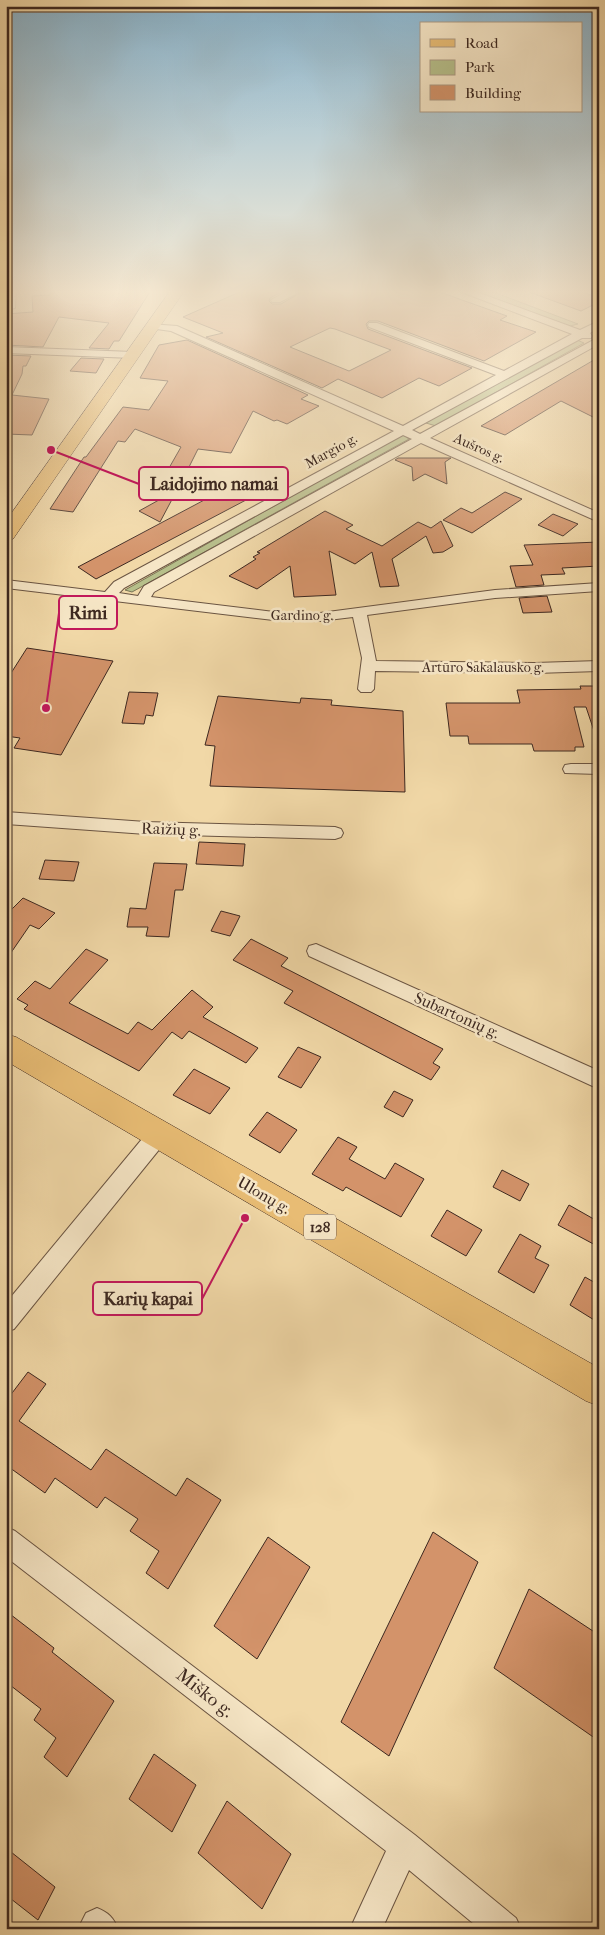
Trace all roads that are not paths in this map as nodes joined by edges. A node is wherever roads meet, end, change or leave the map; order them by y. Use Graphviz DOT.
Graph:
graph roads {
  1 [pos="115,380"];
  2 [pos="294,380"];
  3 [pos="496,380"];
  4 [pos="518,380"];
  5 [pos="405,428"];
  6 [pos="423,436"];
  7 [pos="599,510"];
  8 [pos="599,518"];
  9 [pos="6,535"];
  10 [pos="6,584"];
  11 [pos="599,586"];
  12 [pos="109,595"];
  13 [pos="142,600"];
  14 [pos="359,613"];
  15 [pos="368,666"];
  16 [pos="599,666"];
  17 [pos="366,689"];
  18 [pos="571,769"];
  19 [pos="599,769"];
  20 [pos="6,818"];
  21 [pos="335,833"];
  22 [pos="316,951"];
  23 [pos="6,1046"];
  24 [pos="599,1080"];
  25 [pos="159,1134"];
  26 [pos="6,1321"];
  27 [pos="599,1388"];
  28 [pos="6,1540"];
  29 [pos="404,1846"];
  30 [pos="94,1929"];
  31 [pos="102,1929"];
  32 [pos="366,1929"];
  33 [pos="505,1929"];
  1 -- 9 [label="main road"];
  2 -- 5 [label="street, Aušros g."];
  3 -- 5 [label="street, Margio g."];
  4 -- 6 [label="street, Margio g."];
  5 -- 6 [label="street, Aušros g."];
  5 -- 12 [label="street, Margio g."];
  6 -- 7 [label="street, Aušros g."];
  6 -- 8 [label="street, Aušros g."];
  6 -- 13 [label="street, Margio g."];
  10 -- 12 [label="street, Gardino g."];
  11 -- 14 [label="street, Gardino g."];
  12 -- 13 [label="street, Gardino g."];
  13 -- 14 [label="street, Gardino g."];
  14 -- 15 [label="street"];
  15 -- 16 [label="street, Artūro Sakalausko g."];
  15 -- 17 [label="street"];
  18 -- 19 [label="street"];
  20 -- 21 [label="street, Raižių g."];
  22 -- 24 [label="street, Subartonių g."];
  23 -- 25 [label="main road, Ulonų g. / 128"];
  25 -- 26 [label="street"];
  25 -- 27 [label="main road, Ulonų g. / 128"];
  28 -- 29 [label="street, Miško g."];
  29 -- 32 [label="street"];
  29 -- 33 [label="street, Miško g."];
  30 -- 31 [label="street"];
}
